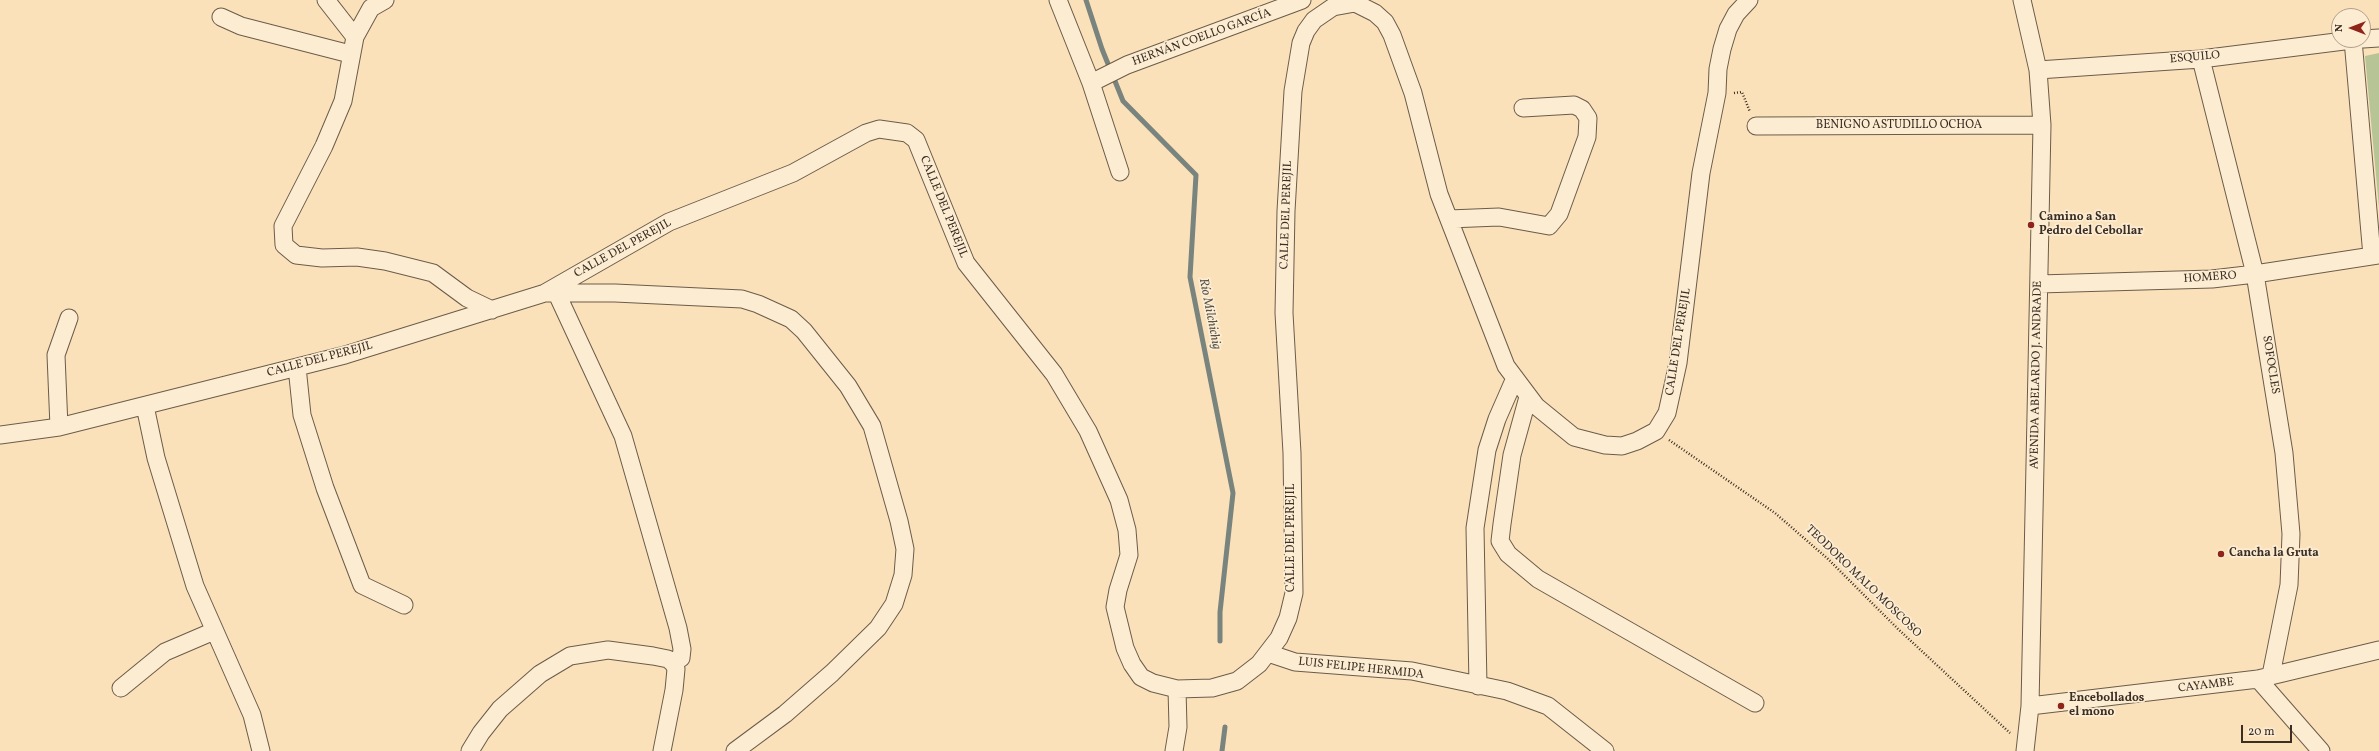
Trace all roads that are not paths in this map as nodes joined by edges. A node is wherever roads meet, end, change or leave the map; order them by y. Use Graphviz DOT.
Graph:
graph roads {
  1 [pos="326,0"];
  2 [pos="385,0"];
  3 [pos="1058,0"];
  4 [pos="1302,0"];
  5 [pos="1748,0"];
  6 [pos="2022,0"];
  7 [pos="1356,2"];
  8 [pos="221,17"];
  9 [pos="355,37"];
  10 [pos="2331,43"];
  11 [pos="2354,48"];
  12 [pos="350,54"];
  13 [pos="2201,59"];
  14 [pos="2038,70"];
  15 [pos="1097,81"];
  16 [pos="1523,108"];
  17 [pos="2042,125"];
  18 [pos="1756,126"];
  19 [pos="1120,172"];
  20 [pos="1449,219"];
  21 [pos="2375,255"];
  22 [pos="2255,274"];
  23 [pos="2039,284"];
  24 [pos="551,294"];
  25 [pos="492,310"];
  26 [pos="69,318"];
  27 [pos="297,367"];
  28 [pos="1515,378"];
  29 [pos="1528,397"];
  30 [pos="145,406"];
  31 [pos="59,427"];
  32 [pos="0,435"];
  33 [pos="404,605"];
  34 [pos="214,632"];
  35 [pos="2379,650"];
  36 [pos="1268,653"];
  37 [pos="673,664"];
  38 [pos="2265,677"];
  39 [pos="1478,686"];
  40 [pos="121,688"];
  41 [pos="1177,689"];
  42 [pos="1755,703"];
  43 [pos="2030,706"];
  44 [pos="2025,749"];
  45 [pos="261,751"];
  46 [pos="470,751"];
  47 [pos="662,751"];
  48 [pos="735,751"];
  49 [pos="1174,751"];
  50 [pos="1605,751"];
  51 [pos="2321,751"];
  1 -- 9 [label="street"];
  2 -- 9 [label="street"];
  3 -- 15 [label="street"];
  4 -- 15 [label="street, HERNÁN COELLO GARCÍA"];
  5 -- 29 [label="street, CALLE DEL PEREJIL"];
  6 -- 14 [label="street, AVENIDA ABELARDO J. ANDRADE"];
  7 -- 20 [label="street, CALLE DEL PEREJIL"];
  7 -- 36 [label="street, CALLE DEL PEREJIL"];
  8 -- 12 [label="street"];
  9 -- 12 [label="street"];
  10 -- 13 [label="street, ESQUILO"];
  11 -- 21 [label="street"];
  12 -- 25 [label="street"];
  13 -- 14 [label="street, ESQUILO"];
  13 -- 22 [label="street, SOFOCLES"];
  14 -- 17 [label="street, AVENIDA ABELARDO J. ANDRADE"];
  15 -- 19 [label="street"];
  16 -- 20 [label="street"];
  17 -- 18 [label="street, BENIGNO ASTUDILLO OCHOA"];
  17 -- 23 [label="street, AVENIDA ABELARDO J. ANDRADE"];
  20 -- 28 [label="street, CALLE DEL PEREJIL"];
  21 -- 22 [label="street, HOMERO"];
  22 -- 23 [label="street, HOMERO"];
  22 -- 38 [label="street, SOFOCLES"];
  23 -- 43 [label="street, AVENIDA ABELARDO J. ANDRADE"];
  24 -- 25 [label="street, CALLE DEL PEREJIL"];
  24 -- 37 [label="street"];
  24 -- 41 [label="street, CALLE DEL PEREJIL"];
  24 -- 48 [label="street"];
  25 -- 27 [label="street, CALLE DEL PEREJIL"];
  26 -- 31 [label="street"];
  27 -- 30 [label="street, CALLE DEL PEREJIL"];
  27 -- 33 [label="street"];
  28 -- 29 [label="street, CALLE DEL PEREJIL"];
  28 -- 39 [label="street"];
  29 -- 42 [label="street"];
  30 -- 31 [label="street, CALLE DEL PEREJIL"];
  30 -- 34 [label="street"];
  31 -- 32 [label="street, CALLE DEL PEREJIL"];
  34 -- 40 [label="street"];
  34 -- 45 [label="street"];
  35 -- 38 [label="street, CAYAMBE"];
  36 -- 39 [label="street, LUIS FELIPE HERMIDA"];
  36 -- 41 [label="street, CALLE DEL PEREJIL"];
  37 -- 46 [label="street"];
  37 -- 47 [label="street"];
  38 -- 43 [label="street, CAYAMBE"];
  38 -- 51 [label="street"];
  39 -- 50 [label="street, LUIS FELIPE HERMIDA"];
  41 -- 49 [label="street"];
  43 -- 44 [label="street, AVENIDA ABELARDO J. ANDRADE"];
}
